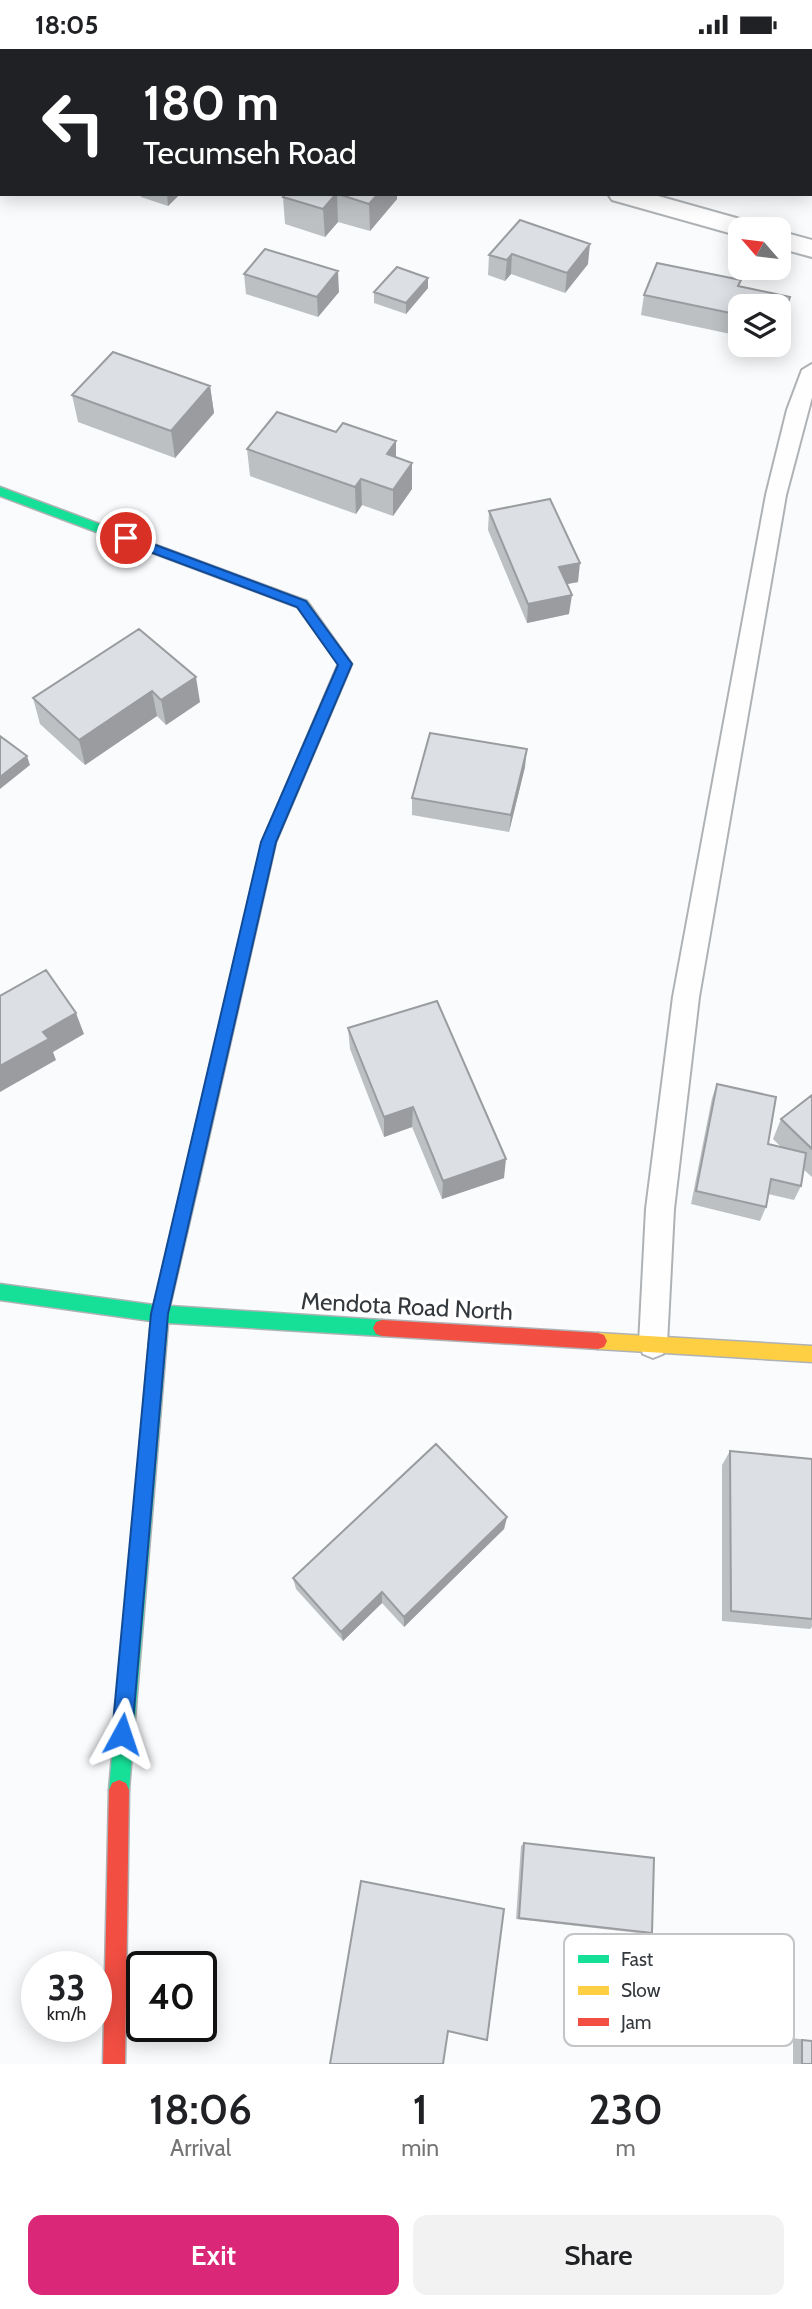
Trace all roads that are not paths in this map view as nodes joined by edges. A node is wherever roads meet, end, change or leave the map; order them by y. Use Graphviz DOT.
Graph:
graph roads {
  1 [pos="628,196"];
  2 [pos="728,224"];
  3 [pos="791,243"];
  4 [pos="812,249"];
  5 [pos="812,370"];
  6 [pos="0,491"];
  7 [pos="0,1292"];
  8 [pos="160,1314"];
  9 [pos="653,1344"];
  10 [pos="812,1354"];
  11 [pos="114,2064"];
  1 -- 2 [label="street"];
  3 -- 4 [label="street"];
  5 -- 9 [label="lane"];
  6 -- 8 [label="street"];
  7 -- 8 [label="street, Mendota Road North"];
  8 -- 9 [label="street, Mendota Road North"];
  8 -- 11 [label="street"];
  9 -- 10 [label="street, Mendota Road North"];
}
